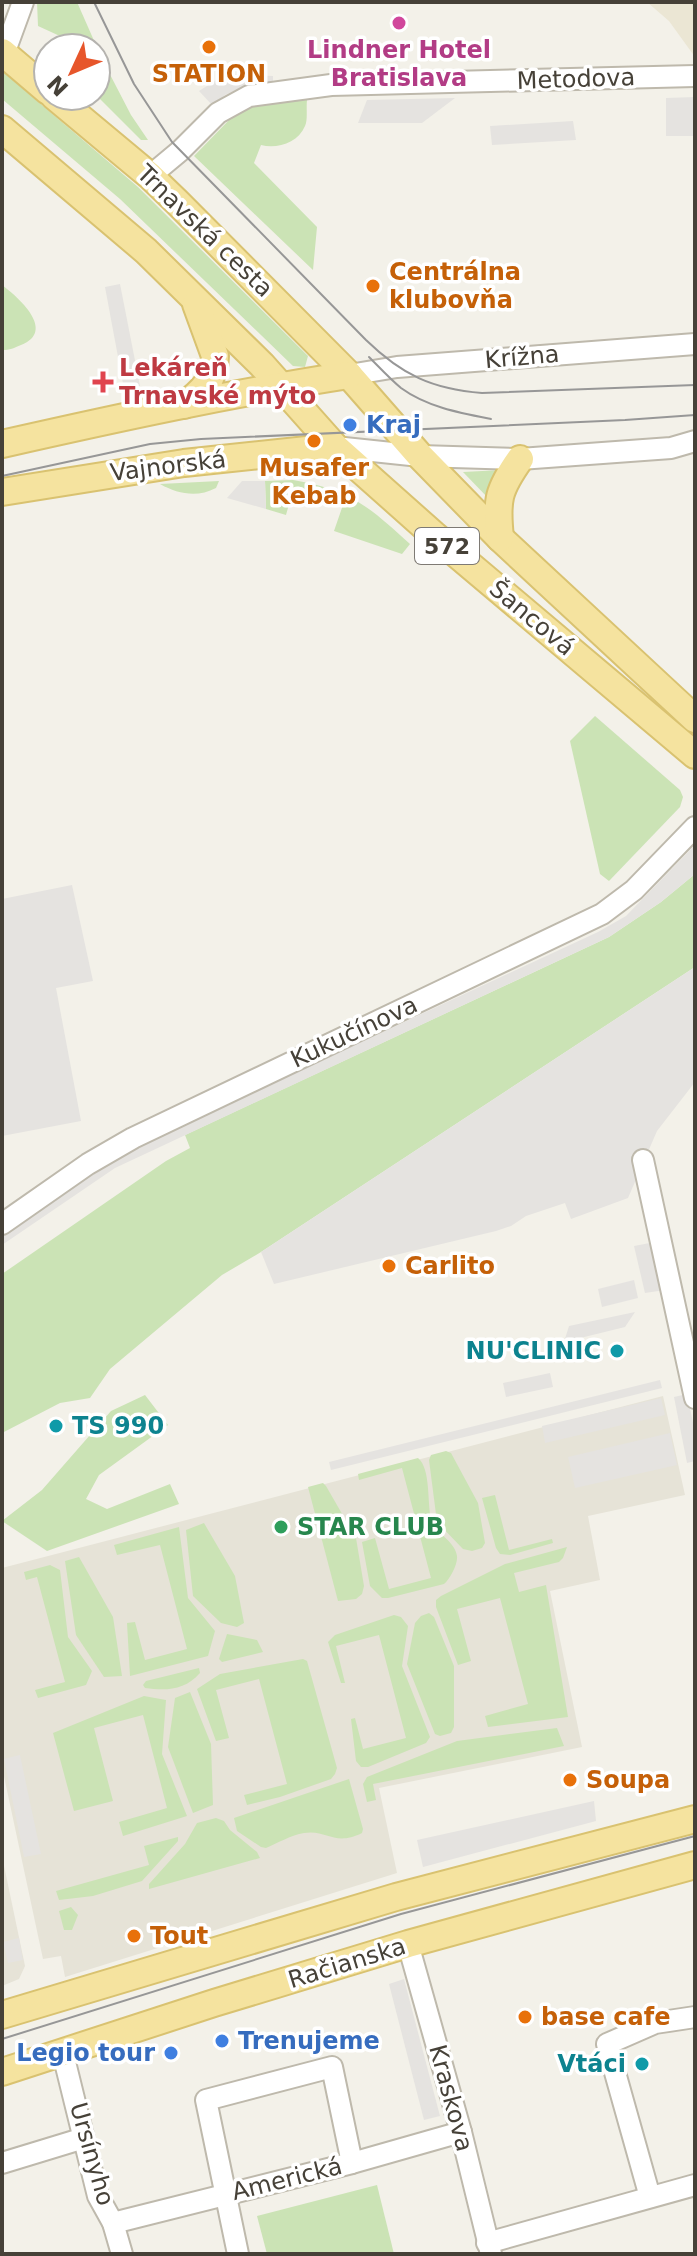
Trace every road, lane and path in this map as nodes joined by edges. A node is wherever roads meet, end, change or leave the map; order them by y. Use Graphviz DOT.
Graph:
graph roads {
  1 [pos="23,2"];
  2 [pos="3,53"];
  3 [pos="695,76"];
  4 [pos="32,77"];
  5 [pos="73,112"];
  6 [pos="2,129"];
  7 [pos="150,176"];
  8 [pos="192,296"];
  9 [pos="695,344"];
  10 [pos="349,375"];
  11 [pos="282,386"];
  12 [pos="184,405"];
  13 [pos="695,441"];
  14 [pos="2,444"];
  15 [pos="335,447"];
  16 [pos="420,456"];
  17 [pos="520,459"];
  18 [pos="2,492"];
  19 [pos="500,538"];
  20 [pos="695,719"];
  21 [pos="695,755"];
  22 [pos="695,827"];
  23 [pos="643,1160"];
  24 [pos="2,1224"];
  25 [pos="695,1398"];
  26 [pos="695,1819"];
  27 [pos="695,1865"];
  28 [pos="408,1944"];
  29 [pos="2,2015"];
  30 [pos="695,2017"];
  31 [pos="63,2054"];
  32 [pos="2,2072"];
  33 [pos="461,2132"];
  34 [pos="84,2138"];
  35 [pos="2,2163"];
  36 [pos="352,2163"];
  37 [pos="695,2185"];
  38 [pos="227,2194"];
  39 [pos="650,2197"];
  40 [pos="113,2223"];
  41 [pos="489,2248"];
  42 [pos="122,2254"];
  43 [pos="238,2254"];
  1 -- 2 [label="street"];
  2 -- 4 [label="main road"];
  3 -- 7 [label="street, Metodova"];
  5 -- 7 [label="main road, Trnavská cesta / 572"];
  6 -- 8 [label="main road, 572"];
  7 -- 10 [label="main road, Trnavská cesta / 572"];
  8 -- 11 [label="main road, 572"];
  8 -- 12 [label="main road"];
  9 -- 10 [label="street, Krížna"];
  10 -- 11 [label="main road"];
  10 -- 16 [label="main road, 572"];
  11 -- 12 [label="main road"];
  11 -- 15 [label="main road, 572"];
  12 -- 14 [label="main road"];
  13 -- 17 [label="street"];
  15 -- 16 [label="street"];
  15 -- 18 [label="main road, Vajnorská"];
  15 -- 21 [label="main road, Šancová / 572"];
  16 -- 17 [label="street"];
  16 -- 19 [label="main road, Šancová / 572"];
  17 -- 19 [label="main road"];
  19 -- 20 [label="main road, Šancová / 572"];
  22 -- 24 [label="street, Kukučínova"];
  23 -- 25 [label="street"];
  26 -- 29 [label="main road, Račianska"];
  27 -- 28 [label="main road, Račianska"];
  28 -- 31 [label="main road, Račianska"];
  28 -- 33 [label="street, Kraskova"];
  30 -- 39 [label="street"];
  31 -- 32 [label="main road, Račianska"];
  31 -- 34 [label="street, Ursínyho"];
  33 -- 36 [label="street, Americká"];
  33 -- 41 [label="street, Kraskova"];
  34 -- 35 [label="street"];
  34 -- 40 [label="street, Ursínyho"];
  36 -- 38 [label="street, Americká"];
  36 -- 38 [label="street"];
  37 -- 39 [label="street"];
  38 -- 40 [label="street, Americká"];
  38 -- 43 [label="street"];
  39 -- 41 [label="street"];
  40 -- 42 [label="street, Ursínyho"];
}
